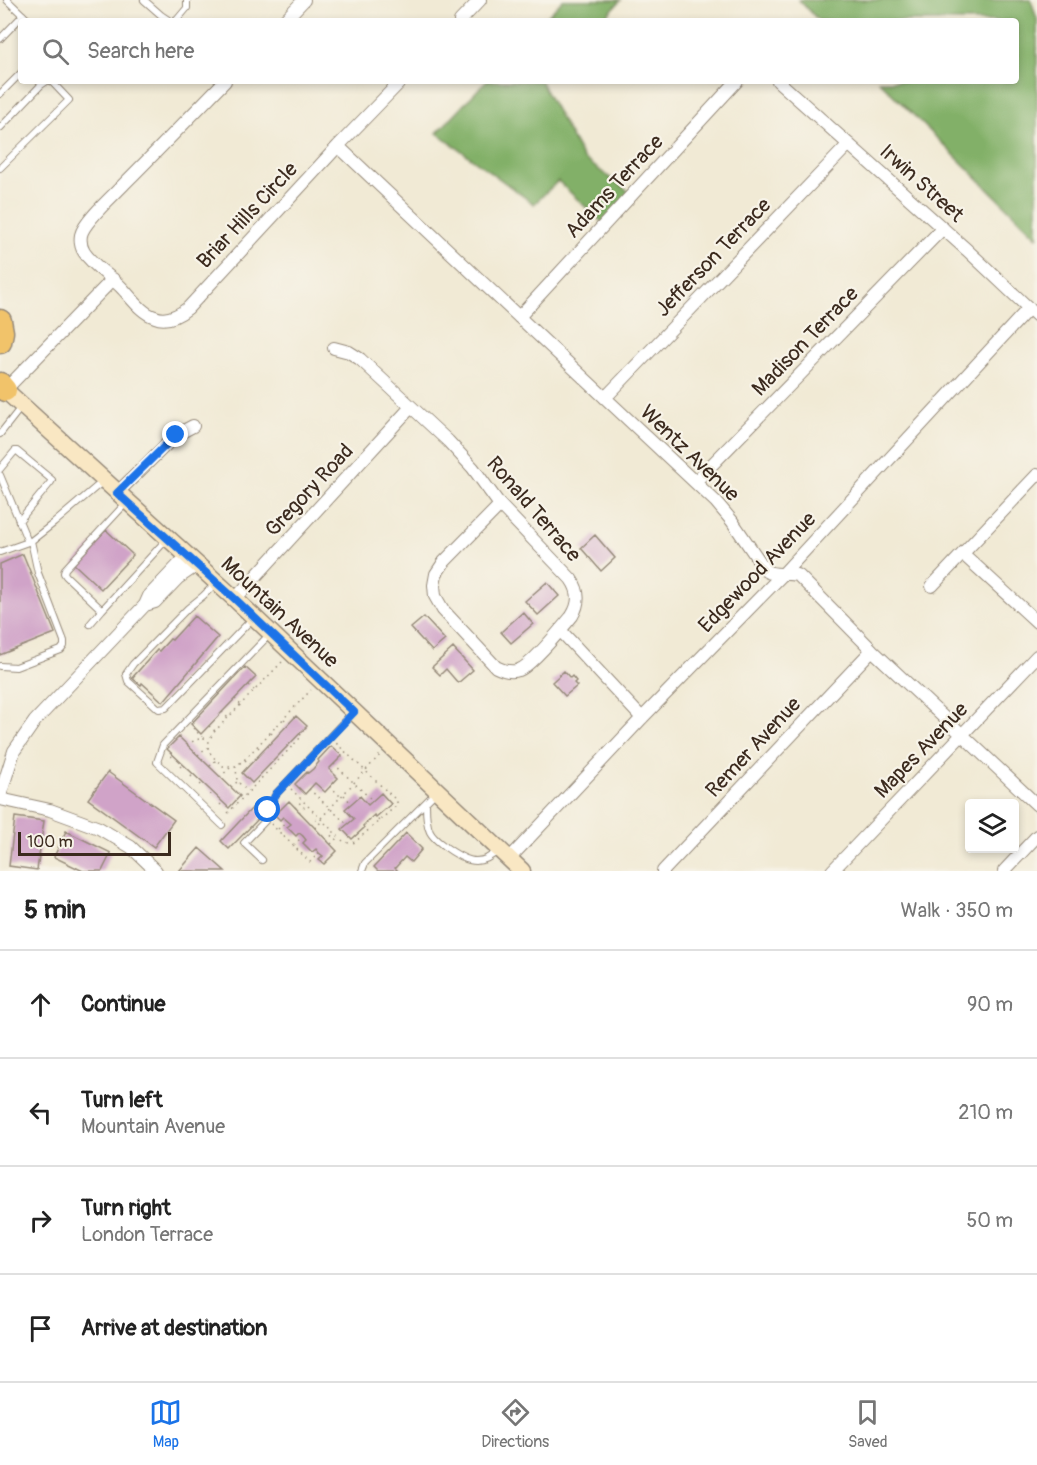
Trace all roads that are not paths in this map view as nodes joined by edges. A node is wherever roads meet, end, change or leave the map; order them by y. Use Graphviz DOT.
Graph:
graph roads {
  1 [pos="7,0"];
  2 [pos="144,0"];
  3 [pos="187,0"];
  4 [pos="304,0"];
  5 [pos="480,0"];
  6 [pos="23,15"];
  7 [pos="20,18"];
  8 [pos="26,18"];
  9 [pos="166,18"];
  10 [pos="179,18"];
  11 [pos="287,18"];
  12 [pos="463,18"];
  13 [pos="18,20"];
  14 [pos="0,39"];
  15 [pos="18,76"];
  16 [pos="43,84"];
  17 [pos="52,84"];
  18 [pos="222,84"];
  19 [pos="398,84"];
  20 [pos="734,84"];
  21 [pos="781,84"];
  22 [pos="0,94"];
  23 [pos="0,128"];
  24 [pos="849,144"];
  25 [pos="338,146"];
  26 [pos="0,168"];
  27 [pos="943,228"];
  28 [pos="113,279"];
  29 [pos="1033,312"];
  30 [pos="519,317"];
  31 [pos="0,321"];
  32 [pos="0,342"];
  33 [pos="334,348"];
  34 [pos="2,387"];
  35 [pos="605,398"];
  36 [pos="23,406"];
  37 [pos="411,407"];
  38 [pos="192,426"];
  39 [pos="0,434"];
  40 [pos="0,469"];
  41 [pos="0,475"];
  42 [pos="1037,475"];
  43 [pos="104,480"];
  44 [pos="695,482"];
  45 [pos="122,497"];
  46 [pos="500,505"];
  47 [pos="20,521"];
  48 [pos="167,538"];
  49 [pos="30,542"];
  50 [pos="0,552"];
  51 [pos="963,554"];
  52 [pos="192,561"];
  53 [pos="783,574"];
  54 [pos="216,582"];
  55 [pos="932,586"];
  56 [pos="235,599"];
  57 [pos="102,610"];
  58 [pos="254,617"];
  59 [pos="1037,622"];
  60 [pos="90,624"];
  61 [pos="560,630"];
  62 [pos="271,633"];
  63 [pos="872,650"];
  64 [pos="1037,656"];
  65 [pos="0,666"];
  66 [pos="354,712"];
  67 [pos="642,718"];
  68 [pos="962,735"];
  69 [pos="438,791"];
  70 [pos="0,797"];
  71 [pos="426,804"];
  72 [pos="1037,805"];
  73 [pos="222,825"];
  74 [pos="1037,836"];
  75 [pos="262,860"];
  76 [pos="510,863"];
  77 [pos="156,871"];
  78 [pos="362,871"];
  79 [pos="663,871"];
  80 [pos="832,871"];
  81 [pos="1004,871"];
  1 -- 6 [label="lane"];
  2 -- 9 [label="lane"];
  3 -- 10 [label="lane"];
  4 -- 11 [label="street"];
  5 -- 12 [label="street"];
  6 -- 7 [label="lane"];
  6 -- 8 [label="lane"];
  13 -- 14 [label="lane"];
  15 -- 22 [label="lane"];
  16 -- 23 [label="lane"];
  17 -- 26 [label="lane"];
  18 -- 28 [label="street, Briar Hills Circle"];
  19 -- 25 [label="street, Briar Hills Circle"];
  20 -- 30 [label="street, Adams Terrace"];
  21 -- 24 [label="street, Irwin Street"];
  24 -- 27 [label="street, Irwin Street"];
  24 -- 35 [label="street, Jefferson Terrace"];
  25 -- 28 [label="street, Briar Hills Circle"];
  25 -- 30 [label="street, Wentz Avenue"];
  27 -- 29 [label="street, Irwin Street"];
  27 -- 44 [label="street, Madison Terrace"];
  28 -- 34 [label="street"];
  29 -- 53 [label="street, Edgewood Avenue"];
  30 -- 35 [label="street, Wentz Avenue"];
  31 -- 32 [label="highway"];
  33 -- 37 [label="street, Ronald Terrace"];
  34 -- 36 [label="street, Mountain Avenue"];
  35 -- 44 [label="street, Wentz Avenue"];
  36 -- 39 [label="lane"];
  36 -- 43 [label="street, Mountain Avenue"];
  37 -- 46 [label="street, Ronald Terrace"];
  37 -- 56 [label="street, Gregory Road"];
  38 -- 45 [label="street"];
  40 -- 47 [label="lane"];
  41 -- 47 [label="lane"];
  42 -- 51 [label="street"];
  43 -- 45 [label="street, Mountain Avenue"];
  43 -- 49 [label="lane"];
  44 -- 53 [label="street, Wentz Avenue"];
  45 -- 48 [label="street, Mountain Avenue"];
  45 -- 57 [label="lane"];
  46 -- 61 [label="street, Ronald Terrace"];
  46 -- 61 [label="street"];
  47 -- 49 [label="lane"];
  48 -- 52 [label="street, Mountain Avenue"];
  48 -- 57 [label="lane"];
  49 -- 50 [label="lane"];
  49 -- 65 [label="lane"];
  51 -- 55 [label="street"];
  51 -- 59 [label="street"];
  52 -- 54 [label="street, Mountain Avenue"];
  52 -- 70 [label="street"];
  53 -- 63 [label="street, Wentz Avenue"];
  53 -- 67 [label="street, Edgewood Avenue"];
  54 -- 56 [label="street, Mountain Avenue"];
  54 -- 58 [label="lane"];
  56 -- 58 [label="street, Mountain Avenue"];
  57 -- 60 [label="lane"];
  58 -- 62 [label="street, Mountain Avenue"];
  61 -- 67 [label="street"];
  62 -- 66 [label="street, Mountain Avenue"];
  62 -- 73 [label="lane"];
  63 -- 68 [label="street, Wentz Avenue"];
  63 -- 79 [label="street, Remer Avenue"];
  64 -- 68 [label="street, Mapes Avenue"];
  66 -- 69 [label="street, Mountain Avenue"];
  66 -- 75 [label="lane"];
  67 -- 76 [label="street, Edgewood Avenue"];
  68 -- 72 [label="street, Wentz Avenue"];
  68 -- 80 [label="street, Mapes Avenue"];
  69 -- 71 [label="lane"];
  69 -- 76 [label="street, Mountain Avenue"];
  70 -- 77 [label="street"];
  71 -- 76 [label="lane"];
  71 -- 78 [label="lane"];
  74 -- 81 [label="street"];
}
